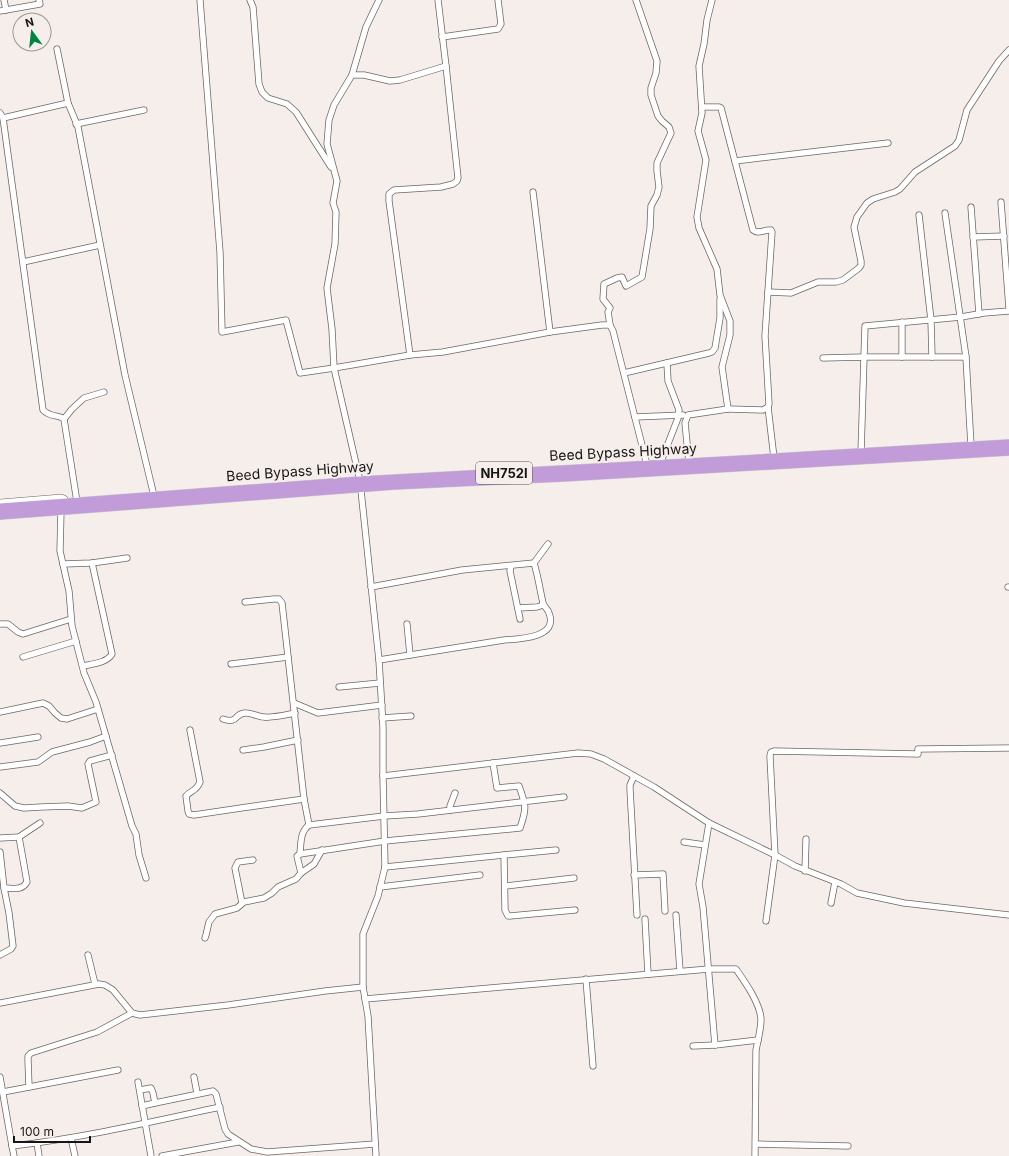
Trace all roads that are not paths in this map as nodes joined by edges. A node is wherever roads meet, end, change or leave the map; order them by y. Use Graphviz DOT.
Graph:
graph roads {
  1 [pos="4,0"];
  2 [pos="23,0"];
  3 [pos="46,0"];
  4 [pos="200,0"];
  5 [pos="250,0"];
  6 [pos="379,0"];
  7 [pos="438,0"];
  8 [pos="498,0"];
  9 [pos="636,0"];
  10 [pos="712,0"];
  11 [pos="39,2"];
  12 [pos="24,6"];
  13 [pos="6,10"];
  14 [pos="0,11"];
  15 [pos="442,38"];
  16 [pos="57,49"];
  17 [pos="1009,50"];
  18 [pos="446,66"];
  19 [pos="352,75"];
  20 [pos="68,103"];
  21 [pos="702,107"];
  22 [pos="144,110"];
  23 [pos="1,115"];
  24 [pos="76,124"];
  25 [pos="888,143"];
  26 [pos="735,161"];
  27 [pos="333,170"];
  28 [pos="533,192"];
  29 [pos="1001,202"];
  30 [pos="971,207"];
  31 [pos="945,213"];
  32 [pos="919,215"];
  33 [pos="973,236"];
  34 [pos="1004,236"];
  35 [pos="100,245"];
  36 [pos="23,262"];
  37 [pos="768,292"];
  38 [pos="720,295"];
  39 [pos="1009,309"];
  40 [pos="979,314"];
  41 [pos="961,317"];
  42 [pos="931,320"];
  43 [pos="902,322"];
  44 [pos="610,325"];
  45 [pos="550,332"];
  46 [pos="410,355"];
  47 [pos="864,357"];
  48 [pos="902,357"];
  49 [pos="932,357"];
  50 [pos="966,357"];
  51 [pos="823,358"];
  52 [pos="667,363"];
  53 [pos="334,368"];
  54 [pos="624,373"];
  55 [pos="104,392"];
  56 [pos="768,407"];
  57 [pos="728,409"];
  58 [pos="679,415"];
  59 [pos="688,415"];
  60 [pos="635,417"];
  61 [pos="64,419"];
  62 [pos="1009,444"];
  63 [pos="971,446"];
  64 [pos="1009,451"];
  65 [pos="861,453"];
  66 [pos="774,458"];
  67 [pos="689,463"];
  68 [pos="660,464"];
  69 [pos="647,465"];
  70 [pos="360,484"];
  71 [pos="154,496"];
  72 [pos="0,503"];
  73 [pos="80,505"];
  74 [pos="0,508"];
  75 [pos="62,509"];
  76 [pos="0,515"];
  77 [pos="0,519"];
  78 [pos="548,544"];
  79 [pos="127,558"];
  80 [pos="92,563"];
  81 [pos="534,563"];
  82 [pos="63,564"];
  83 [pos="511,566"];
  84 [pos="371,587"];
  85 [pos="245,602"];
  86 [pos="543,605"];
  87 [pos="518,608"];
  88 [pos="71,619"];
  89 [pos="520,619"];
  90 [pos="0,624"];
  91 [pos="407,624"];
  92 [pos="76,641"];
  93 [pos="410,655"];
  94 [pos="23,657"];
  95 [pos="288,657"];
  96 [pos="379,660"];
  97 [pos="231,664"];
  98 [pos="83,666"];
  99 [pos="380,683"];
  100 [pos="339,687"];
  101 [pos="294,703"];
  102 [pos="382,705"];
  103 [pos="98,709"];
  104 [pos="0,712"];
  105 [pos="295,713"];
  106 [pos="411,716"];
  107 [pos="382,718"];
  108 [pos="223,719"];
  109 [pos="190,730"];
  110 [pos="106,736"];
  111 [pos="38,737"];
  112 [pos="298,740"];
  113 [pos="0,743"];
  114 [pos="1009,748"];
  115 [pos="243,750"];
  116 [pos="112,755"];
  117 [pos="493,763"];
  118 [pos="0,767"];
  119 [pos="383,776"];
  120 [pos="634,776"];
  121 [pos="0,793"];
  122 [pos="455,793"];
  123 [pos="564,797"];
  124 [pos="304,799"];
  125 [pos="525,802"];
  126 [pos="450,810"];
  127 [pos="384,816"];
  128 [pos="40,823"];
  129 [pos="709,823"];
  130 [pos="309,825"];
  131 [pos="19,837"];
  132 [pos="0,838"];
  133 [pos="806,839"];
  134 [pos="385,840"];
  135 [pos="684,842"];
  136 [pos="705,845"];
  137 [pos="322,850"];
  138 [pos="556,850"];
  139 [pos="0,852"];
  140 [pos="300,854"];
  141 [pos="504,855"];
  142 [pos="775,855"];
  143 [pos="253,860"];
  144 [pos="385,868"];
  145 [pos="805,871"];
  146 [pos="300,873"];
  147 [pos="480,875"];
  148 [pos="634,875"];
  149 [pos="146,878"];
  150 [pos="574,878"];
  151 [pos="835,882"];
  152 [pos="505,886"];
  153 [pos="380,887"];
  154 [pos="4,888"];
  155 [pos="242,903"];
  156 [pos="830,903"];
  157 [pos="575,910"];
  158 [pos="665,911"];
  159 [pos="637,915"];
  160 [pos="676,915"];
  161 [pos="1009,915"];
  162 [pos="645,919"];
  163 [pos="766,921"];
  164 [pos="205,938"];
  165 [pos="0,955"];
  166 [pos="88,955"];
  167 [pos="709,969"];
  168 [pos="680,971"];
  169 [pos="648,974"];
  170 [pos="586,980"];
  171 [pos="95,984"];
  172 [pos="363,987"];
  173 [pos="365,999"];
  174 [pos="0,1003"];
  175 [pos="132,1013"];
  176 [pos="758,1040"];
  177 [pos="715,1045"];
  178 [pos="693,1046"];
  179 [pos="593,1066"];
  180 [pos="118,1070"];
  181 [pos="0,1077"];
  182 [pos="194,1077"];
  183 [pos="138,1082"];
  184 [pos="29,1087"];
  185 [pos="140,1090"];
  186 [pos="3,1092"];
  187 [pos="197,1093"];
  188 [pos="155,1103"];
  189 [pos="142,1106"];
  190 [pos="220,1107"];
  191 [pos="145,1123"];
  192 [pos="71,1138"];
  193 [pos="239,1142"];
  194 [pos="37,1143"];
  195 [pos="375,1144"];
  196 [pos="756,1144"];
  197 [pos="12,1146"];
  198 [pos="848,1146"];
  199 [pos="14,1156"];
  200 [pos="38,1156"];
  201 [pos="75,1156"];
  202 [pos="151,1156"];
  203 [pos="162,1156"];
  204 [pos="376,1156"];
  205 [pos="755,1156"];
  1 -- 13 [label="street"];
  2 -- 12 [label="street"];
  3 -- 11 [label="street"];
  4 -- 53 [label="street"];
  5 -- 27 [label="street"];
  6 -- 19 [label="street"];
  7 -- 15 [label="street"];
  8 -- 15 [label="street"];
  9 -- 44 [label="street"];
  10 -- 21 [label="street"];
  11 -- 12 [label="street"];
  12 -- 13 [label="street"];
  13 -- 14 [label="street"];
  15 -- 18 [label="street"];
  16 -- 20 [label="street"];
  17 -- 37 [label="street"];
  18 -- 19 [label="street"];
  18 -- 46 [label="street"];
  19 -- 27 [label="street"];
  20 -- 23 [label="street"];
  20 -- 24 [label="street"];
  21 -- 26 [label="street"];
  21 -- 38 [label="street"];
  22 -- 24 [label="street"];
  23 -- 36 [label="street"];
  24 -- 35 [label="street"];
  25 -- 26 [label="street"];
  26 -- 37 [label="street"];
  27 -- 53 [label="street"];
  28 -- 45 [label="street"];
  29 -- 34 [label="street"];
  30 -- 33 [label="street"];
  31 -- 41 [label="street"];
  32 -- 42 [label="street"];
  33 -- 34 [label="street"];
  33 -- 40 [label="street"];
  34 -- 39 [label="street"];
  35 -- 36 [label="street"];
  35 -- 71 [label="street"];
  36 -- 61 [label="street"];
  37 -- 56 [label="street"];
  38 -- 52 [label="street"];
  38 -- 57 [label="street"];
  39 -- 40 [label="street"];
  40 -- 41 [label="street"];
  41 -- 42 [label="street"];
  41 -- 50 [label="street"];
  42 -- 43 [label="street"];
  42 -- 49 [label="street"];
  43 -- 47 [label="street"];
  43 -- 48 [label="street"];
  44 -- 45 [label="street"];
  44 -- 54 [label="street"];
  45 -- 46 [label="street"];
  46 -- 53 [label="street"];
  47 -- 48 [label="street"];
  47 -- 51 [label="street"];
  47 -- 65 [label="street"];
  48 -- 49 [label="street"];
  49 -- 50 [label="street"];
  50 -- 63 [label="street"];
  52 -- 54 [label="street"];
  52 -- 58 [label="street"];
  53 -- 70 [label="street"];
  54 -- 60 [label="street"];
  55 -- 61 [label="street"];
  56 -- 57 [label="street"];
  56 -- 66 [label="street"];
  57 -- 59 [label="street"];
  58 -- 59 [label="street"];
  58 -- 60 [label="street"];
  58 -- 68 [label="street"];
  59 -- 67 [label="street"];
  60 -- 69 [label="street"];
  61 -- 73 [label="street"];
  62 -- 63 [label="highway, Beed Bypass Highway / NH752I"];
  63 -- 65 [label="highway, Beed Bypass Highway / NH752I"];
  64 -- 70 [label="highway, Beed Bypass Highway / NH752I"];
  65 -- 66 [label="highway, Beed Bypass Highway / NH752I"];
  66 -- 67 [label="highway, Beed Bypass Highway / NH752I"];
  67 -- 68 [label="highway, Beed Bypass Highway / NH752I"];
  68 -- 69 [label="highway, Beed Bypass Highway / NH752I"];
  69 -- 70 [label="highway, Beed Bypass Highway / NH752I"];
  70 -- 71 [label="highway, Beed Bypass Highway / NH752I"];
  70 -- 73 [label="highway, Beed Bypass Highway / NH752I"];
  70 -- 84 [label="street"];
  71 -- 73 [label="highway, Beed Bypass Highway / NH752I"];
  72 -- 75 [label="street"];
  73 -- 75 [label="highway, Beed Bypass Highway / NH752I"];
  74 -- 75 [label="highway, Beed Bypass Highway / NH752I"];
  75 -- 76 [label="highway, Beed Bypass Highway / NH752I"];
  75 -- 77 [label="street"];
  75 -- 82 [label="street"];
  78 -- 81 [label="street"];
  79 -- 80 [label="street"];
  80 -- 82 [label="street"];
  80 -- 98 [label="street"];
  81 -- 83 [label="street"];
  81 -- 86 [label="street"];
  82 -- 88 [label="street"];
  83 -- 84 [label="street"];
  83 -- 87 [label="street"];
  84 -- 96 [label="street"];
  85 -- 95 [label="street"];
  86 -- 87 [label="street"];
  86 -- 93 [label="street"];
  87 -- 89 [label="street"];
  88 -- 90 [label="street"];
  88 -- 92 [label="street"];
  91 -- 93 [label="street"];
  92 -- 94 [label="street"];
  92 -- 98 [label="street"];
  93 -- 96 [label="street"];
  95 -- 97 [label="street"];
  95 -- 101 [label="street"];
  96 -- 99 [label="street"];
  98 -- 103 [label="street"];
  99 -- 100 [label="street"];
  99 -- 102 [label="street"];
  101 -- 102 [label="street"];
  101 -- 105 [label="street"];
  102 -- 107 [label="street"];
  103 -- 104 [label="street"];
  103 -- 110 [label="street"];
  105 -- 108 [label="street"];
  105 -- 112 [label="street"];
  106 -- 107 [label="street"];
  107 -- 119 [label="street"];
  109 -- 124 [label="street"];
  110 -- 116 [label="street"];
  110 -- 118 [label="street"];
  111 -- 113 [label="street"];
  112 -- 115 [label="street"];
  112 -- 124 [label="street"];
  114 -- 142 [label="street"];
  116 -- 121 [label="street"];
  116 -- 149 [label="street"];
  117 -- 119 [label="street"];
  117 -- 120 [label="street"];
  117 -- 125 [label="street"];
  119 -- 127 [label="street"];
  120 -- 129 [label="street"];
  120 -- 148 [label="street"];
  122 -- 126 [label="street"];
  123 -- 125 [label="street"];
  124 -- 130 [label="street"];
  125 -- 126 [label="street"];
  125 -- 134 [label="street"];
  126 -- 127 [label="street"];
  127 -- 130 [label="street"];
  127 -- 134 [label="street"];
  128 -- 131 [label="street"];
  129 -- 136 [label="street"];
  129 -- 142 [label="street"];
  130 -- 140 [label="street"];
  131 -- 132 [label="street"];
  131 -- 154 [label="street"];
  133 -- 145 [label="street"];
  134 -- 137 [label="street"];
  134 -- 144 [label="street"];
  135 -- 136 [label="street"];
  136 -- 167 [label="street"];
  137 -- 140 [label="street"];
  137 -- 146 [label="street"];
  138 -- 141 [label="street"];
  139 -- 154 [label="street"];
  140 -- 146 [label="street"];
  141 -- 144 [label="street"];
  141 -- 152 [label="street"];
  142 -- 145 [label="street"];
  142 -- 163 [label="street"];
  143 -- 155 [label="street"];
  144 -- 153 [label="street"];
  145 -- 151 [label="street"];
  146 -- 155 [label="street"];
  147 -- 153 [label="street"];
  148 -- 158 [label="street"];
  148 -- 159 [label="street"];
  150 -- 152 [label="street"];
  151 -- 156 [label="street"];
  151 -- 161 [label="street"];
  152 -- 157 [label="street"];
  153 -- 172 [label="street"];
  154 -- 165 [label="street"];
  155 -- 164 [label="street"];
  160 -- 168 [label="street"];
  162 -- 169 [label="street"];
  166 -- 171 [label="street"];
  167 -- 168 [label="street"];
  167 -- 176 [label="street"];
  167 -- 177 [label="street"];
  168 -- 169 [label="street"];
  169 -- 170 [label="street"];
  170 -- 173 [label="street"];
  170 -- 179 [label="street"];
  171 -- 174 [label="street"];
  171 -- 175 [label="street"];
  172 -- 173 [label="street"];
  172 -- 175 [label="street"];
  173 -- 195 [label="street"];
  175 -- 184 [label="street"];
  176 -- 177 [label="street"];
  176 -- 196 [label="street"];
  177 -- 178 [label="street"];
  180 -- 184 [label="street"];
  181 -- 186 [label="street"];
  182 -- 187 [label="street"];
  183 -- 185 [label="street"];
  184 -- 186 [label="street"];
  185 -- 188 [label="street"];
  185 -- 189 [label="street"];
  186 -- 197 [label="street"];
  187 -- 188 [label="street"];
  187 -- 190 [label="street"];
  188 -- 189 [label="street"];
  189 -- 191 [label="street"];
  190 -- 191 [label="street"];
  190 -- 193 [label="street"];
  191 -- 192 [label="street"];
  191 -- 202 [label="street"];
  192 -- 194 [label="street"];
  192 -- 201 [label="street"];
  193 -- 195 [label="street"];
  193 -- 203 [label="street"];
  194 -- 197 [label="street"];
  194 -- 200 [label="street"];
  195 -- 204 [label="street"];
  196 -- 198 [label="street"];
  196 -- 205 [label="street"];
  197 -- 199 [label="street"];
}
